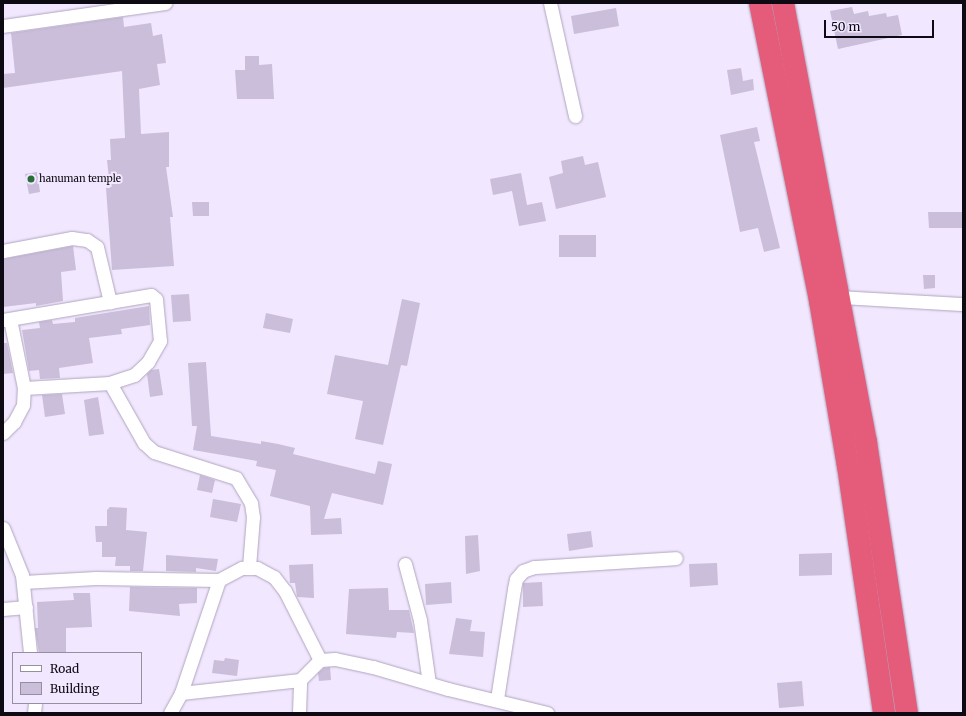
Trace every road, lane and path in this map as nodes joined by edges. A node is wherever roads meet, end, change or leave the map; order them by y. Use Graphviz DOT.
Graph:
graph roads {
  1 [pos="165,3"];
  2 [pos="550,3"];
  3 [pos="760,3"];
  4 [pos="783,3"];
  5 [pos="3,26"];
  6 [pos="575,116"];
  7 [pos="3,251"];
  8 [pos="840,297"];
  9 [pos="110,302"];
  10 [pos="963,304"];
  11 [pos="7,319"];
  12 [pos="110,383"];
  13 [pos="24,388"];
  14 [pos="3,433"];
  15 [pos="3,528"];
  16 [pos="676,558"];
  17 [pos="404,564"];
  18 [pos="249,567"];
  19 [pos="219,580"];
  20 [pos="23,582"];
  21 [pos="26,606"];
  22 [pos="3,609"];
  23 [pos="30,652"];
  24 [pos="320,660"];
  25 [pos="300,680"];
  26 [pos="429,683"];
  27 [pos="181,693"];
  28 [pos="497,700"];
  29 [pos="170,713"];
  30 [pos="299,713"];
  31 [pos="546,713"];
  32 [pos="884,713"];
  33 [pos="907,713"];
  1 -- 5 [label="street"];
  2 -- 6 [label="street"];
  3 -- 32 [label="highway"];
  4 -- 8 [label="highway"];
  7 -- 9 [label="street"];
  8 -- 10 [label="street"];
  8 -- 33 [label="highway"];
  9 -- 11 [label="street"];
  9 -- 12 [label="street"];
  11 -- 13 [label="street"];
  12 -- 13 [label="street"];
  12 -- 18 [label="street"];
  13 -- 14 [label="street"];
  15 -- 20 [label="street"];
  16 -- 28 [label="street"];
  17 -- 26 [label="street"];
  18 -- 19 [label="street"];
  18 -- 24 [label="street"];
  19 -- 20 [label="street"];
  19 -- 27 [label="street"];
  20 -- 21 [label="street"];
  21 -- 22 [label="street"];
  21 -- 23 [label="street"];
  24 -- 25 [label="street"];
  24 -- 26 [label="street"];
  25 -- 27 [label="street"];
  25 -- 30 [label="street"];
  26 -- 28 [label="street"];
  27 -- 29 [label="street"];
  28 -- 31 [label="street"];
}
